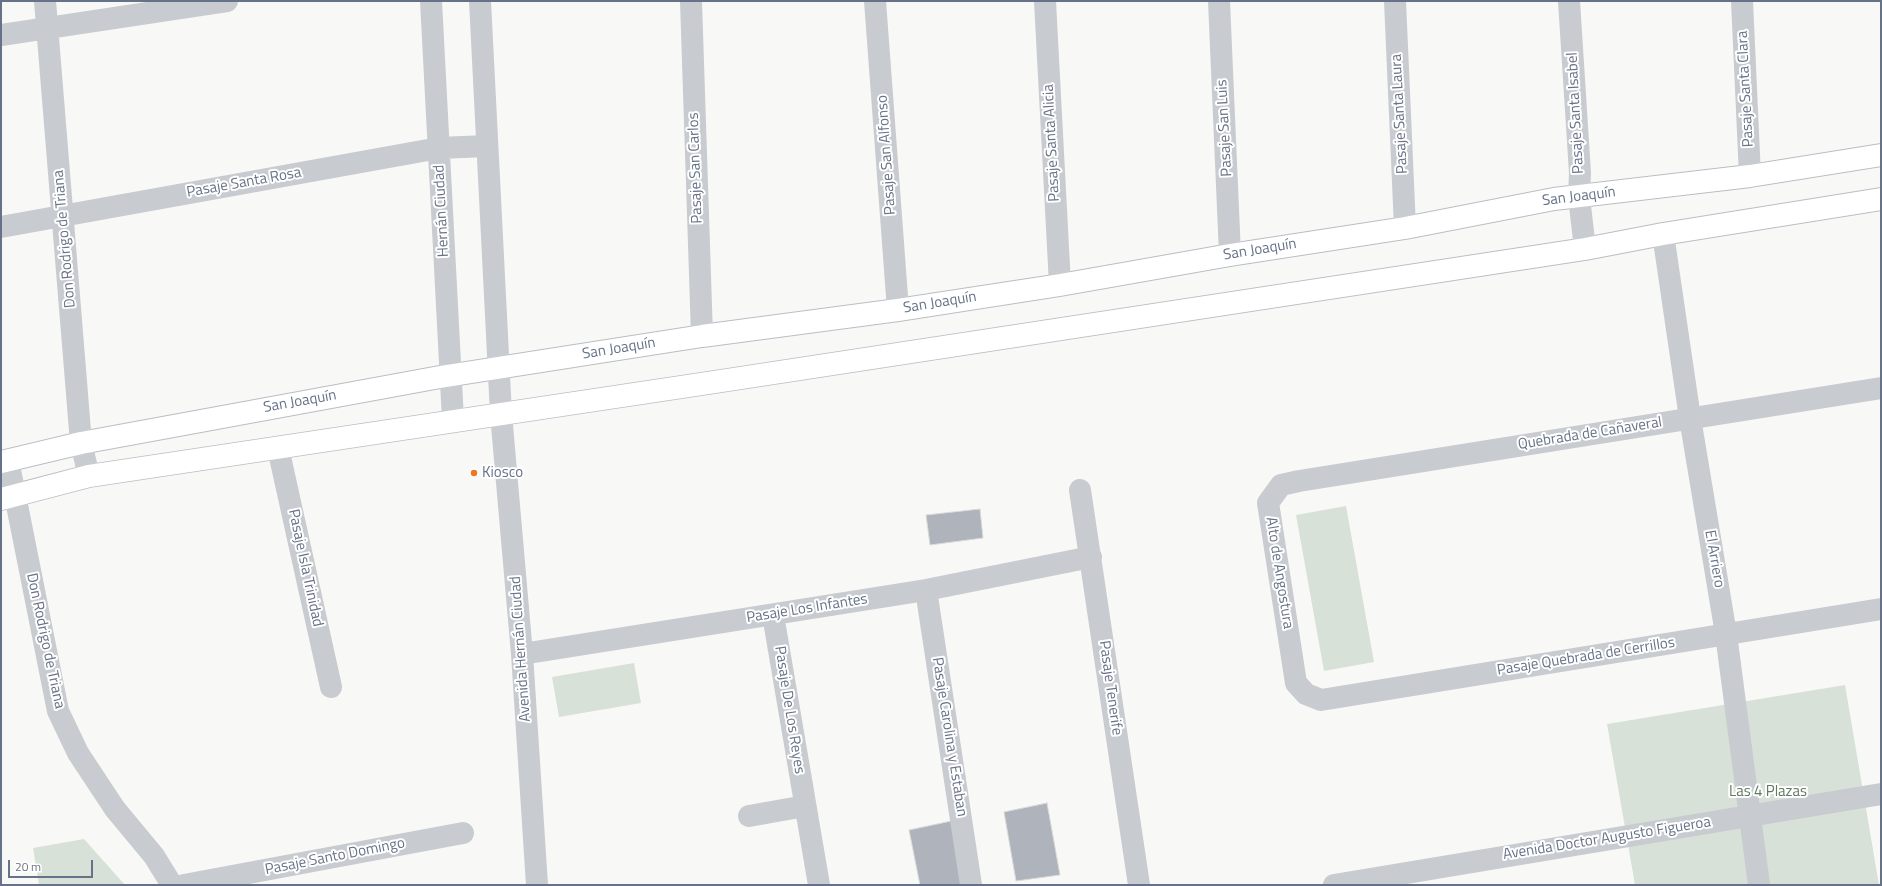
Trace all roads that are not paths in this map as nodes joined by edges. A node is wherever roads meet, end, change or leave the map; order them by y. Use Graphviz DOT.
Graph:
graph roads {
  1 [pos="45,1"];
  2 [pos="227,1"];
  3 [pos="431,1"];
  4 [pos="480,1"];
  5 [pos="691,1"];
  6 [pos="875,1"];
  7 [pos="1045,1"];
  8 [pos="1218,1"];
  9 [pos="1395,1"];
  10 [pos="1569,1"];
  11 [pos="1742,1"];
  12 [pos="47,27"];
  13 [pos="1,35"];
  14 [pos="488,146"];
  15 [pos="439,148"];
  16 [pos="1881,155"];
  17 [pos="1750,176"];
  18 [pos="1579,197"];
  19 [pos="1881,199"];
  20 [pos="63,216"];
  21 [pos="1,227"];
  22 [pos="1405,228"];
  23 [pos="1663,234"];
  24 [pos="1585,249"];
  25 [pos="1230,254"];
  26 [pos="1060,284"];
  27 [pos="898,310"];
  28 [pos="702,336"];
  29 [pos="499,368"];
  30 [pos="450,375"];
  31 [pos="1881,388"];
  32 [pos="501,414"];
  33 [pos="1690,418"];
  34 [pos="453,420"];
  35 [pos="81,443"];
  36 [pos="278,448"];
  37 [pos="5,461"];
  38 [pos="89,476"];
  39 [pos="1299,481"];
  40 [pos="1080,490"];
  41 [pos="8,498"];
  42 [pos="1091,557"];
  43 [pos="926,590"];
  44 [pos="1881,609"];
  45 [pos="773,615"];
  46 [pos="1726,634"];
  47 [pos="522,654"];
  48 [pos="1296,683"];
  49 [pos="331,687"];
  50 [pos="1881,794"];
  51 [pos="805,806"];
  52 [pos="749,816"];
  53 [pos="1750,816"];
  54 [pos="463,833"];
  55 [pos="172,885"];
  56 [pos="184,885"];
  57 [pos="537,885"];
  58 [pos="819,885"];
  59 [pos="971,885"];
  60 [pos="1139,885"];
  61 [pos="1334,885"];
  62 [pos="1759,885"];
  1 -- 12 [label="street, Don Rodrigo de Triana"];
  2 -- 12 [label="street"];
  3 -- 15 [label="street, Hernán Ciudad"];
  4 -- 14 [label="street"];
  5 -- 28 [label="street, Pasaje San Carlos"];
  6 -- 27 [label="street, Pasaje San Alfonso"];
  7 -- 26 [label="street, Pasaje Santa Alicia"];
  8 -- 25 [label="street, Pasaje San Luis"];
  9 -- 22 [label="street, Pasaje Santa Laura"];
  10 -- 18 [label="street, Pasaje Santa Isabel"];
  11 -- 17 [label="street, Pasaje Santa Clara"];
  12 -- 13 [label="street"];
  12 -- 20 [label="street, Don Rodrigo de Triana"];
  14 -- 15 [label="street, Pasaje Santa Rosa"];
  14 -- 29 [label="street"];
  15 -- 20 [label="street, Pasaje Santa Rosa"];
  15 -- 30 [label="street, Hernán Ciudad"];
  16 -- 17 [label="street, San Joaquín"];
  17 -- 18 [label="street, San Joaquín"];
  18 -- 22 [label="street, San Joaquín"];
  18 -- 24 [label="street, Pasaje Santa Isabel"];
  19 -- 23 [label="street"];
  20 -- 21 [label="street, Pasaje Santa Rosa"];
  20 -- 35 [label="street, Don Rodrigo de Triana"];
  22 -- 25 [label="street, San Joaquín"];
  23 -- 24 [label="street"];
  23 -- 33 [label="street, El Arriero"];
  24 -- 32 [label="street"];
  25 -- 26 [label="street, San Joaquín"];
  26 -- 27 [label="street, San Joaquín"];
  27 -- 28 [label="street, San Joaquín"];
  28 -- 29 [label="street, San Joaquín"];
  29 -- 30 [label="street, San Joaquín"];
  29 -- 32 [label="street"];
  30 -- 34 [label="street, Hernán Ciudad"];
  30 -- 35 [label="street, San Joaquín"];
  31 -- 33 [label="street, Quebrada de Cañaveral"];
  32 -- 34 [label="street"];
  32 -- 47 [label="street, Avenida Hernán Ciudad"];
  33 -- 39 [label="street, Quebrada de Cañaveral"];
  33 -- 46 [label="street, El Arriero"];
  34 -- 36 [label="street"];
  35 -- 37 [label="street, San Joaquín"];
  35 -- 38 [label="street, Don Rodrigo de Triana"];
  36 -- 38 [label="street"];
  36 -- 49 [label="street, Pasaje Isla Trinidad"];
  37 -- 41 [label="street, Don Rodrigo de Triana"];
  38 -- 41 [label="street"];
  39 -- 48 [label="street, Alto de Angostura"];
  40 -- 42 [label="street, Pasaje Tenerife"];
  41 -- 55 [label="street, Don Rodrigo de Triana"];
  42 -- 43 [label="street, Pasaje Los Infantes"];
  42 -- 60 [label="street, Pasaje Tenerife"];
  43 -- 45 [label="street, Pasaje Los Infantes"];
  43 -- 59 [label="street, Pasaje Carolina y Estaban"];
  44 -- 46 [label="street, Pasaje Quebrada de Cerrillos"];
  45 -- 47 [label="street, Pasaje Los Infantes"];
  45 -- 51 [label="street, Pasaje De Los Reyes"];
  46 -- 48 [label="street, Pasaje Quebrada de Cerrillos"];
  46 -- 53 [label="street, El Arriero"];
  47 -- 57 [label="street, Avenida Hernán Ciudad"];
  50 -- 53 [label="street, Avenida Doctor Augusto Figueroa"];
  51 -- 52 [label="street"];
  51 -- 58 [label="street, Pasaje De Los Reyes"];
  53 -- 61 [label="street, Avenida Doctor Augusto Figueroa"];
  53 -- 62 [label="street, El Arriero"];
  54 -- 56 [label="street, Pasaje Santo Domingo"];
}
